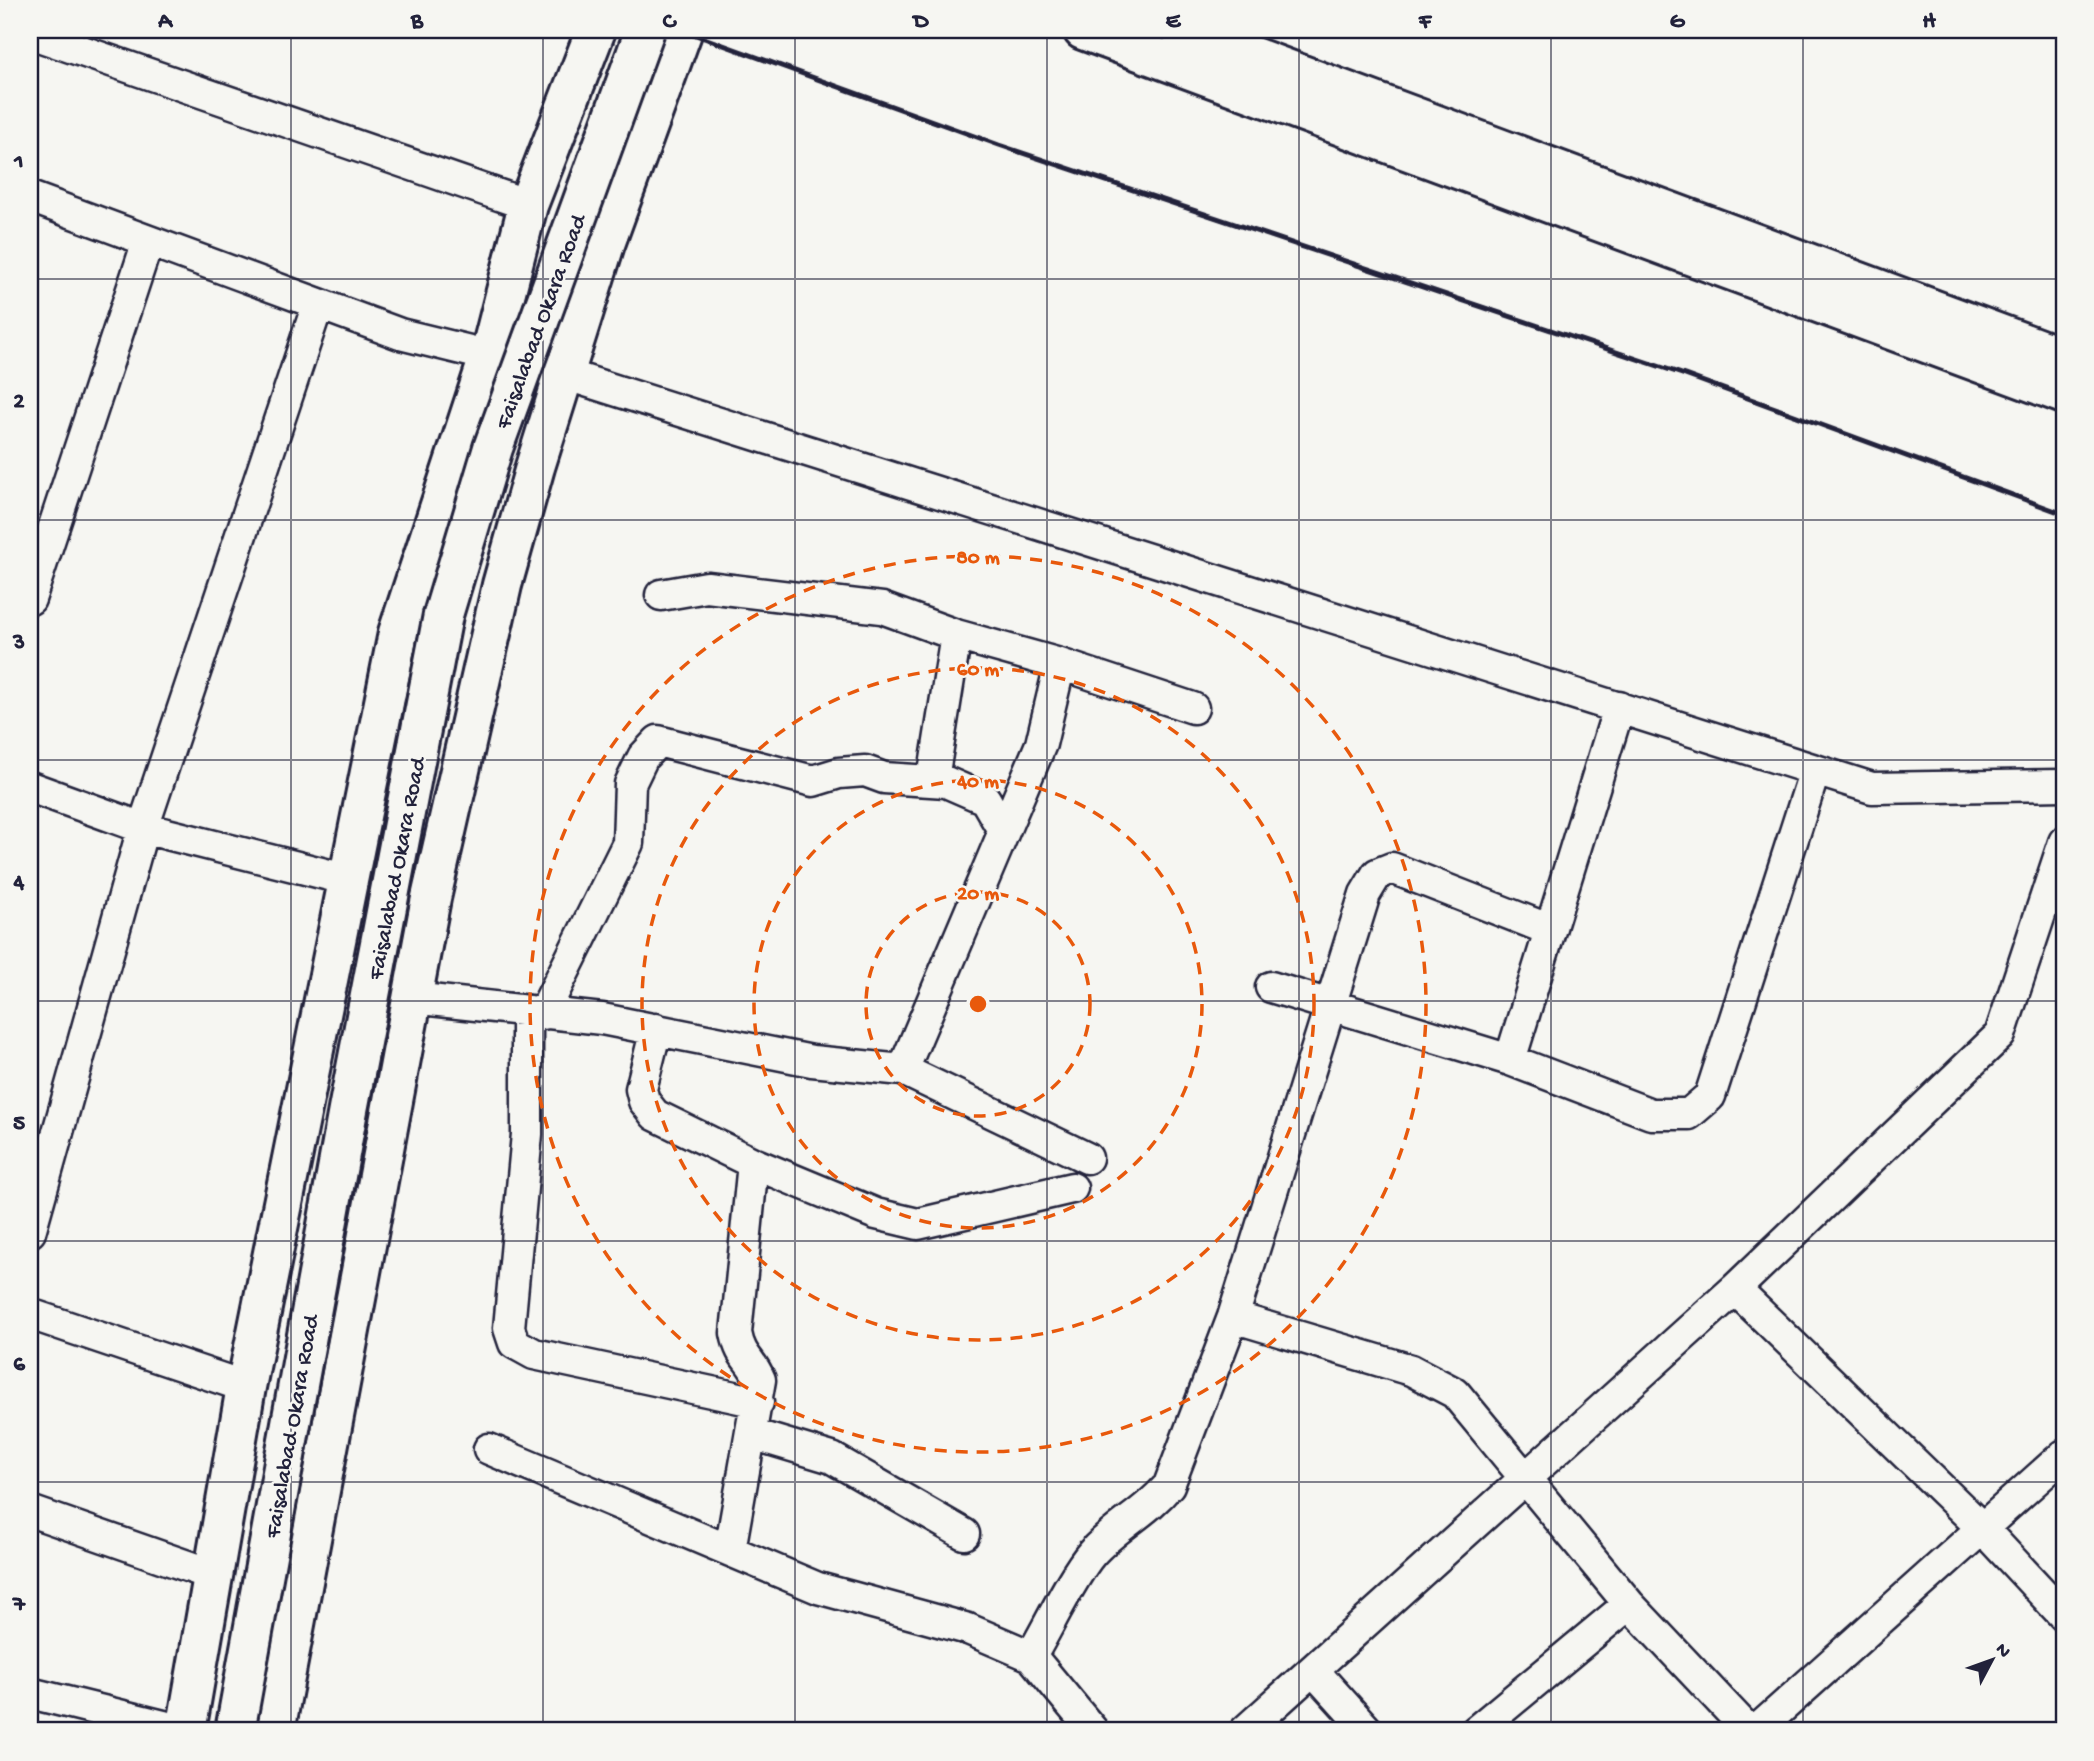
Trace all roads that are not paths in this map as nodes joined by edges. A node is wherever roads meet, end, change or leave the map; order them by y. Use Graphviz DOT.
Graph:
graph roads {
  1 [pos="596,30"];
  2 [pos="645,30"];
  3 [pos="683,30"];
  4 [pos="1083,30"];
  5 [pos="1181,30"];
  6 [pos="30,33"];
  7 [pos="30,197"];
  8 [pos="528,205"];
  9 [pos="148,241"];
  10 [pos="318,304"];
  11 [pos="490,354"];
  12 [pos="2064,358"];
  13 [pos="564,374"];
  14 [pos="2064,394"];
  15 [pos="661,595"];
  16 [pos="30,598"];
  17 [pos="956,635"];
  18 [pos="1060,664"];
  19 [pos="1619,707"];
  20 [pos="1193,708"];
  21 [pos="1815,770"];
  22 [pos="933,779"];
  23 [pos="2064,785"];
  24 [pos="30,787"];
  25 [pos="142,828"];
  26 [pos="1003,830"];
  27 [pos="2064,842"];
  28 [pos="349,880"];
  29 [pos="1550,930"];
  30 [pos="1270,987"];
  31 [pos="412,998"];
  32 [pos="1330,1005"];
  33 [pos="535,1013"];
  34 [pos="656,1029"];
  35 [pos="1510,1060"];
  36 [pos="903,1070"];
  37 [pos="1087,1158"];
  38 [pos="754,1163"];
  39 [pos="1072,1188"];
  40 [pos="30,1232"];
  41 [pos="1735,1289"];
  42 [pos="30,1314"];
  43 [pos="1233,1317"];
  44 [pos="246,1387"];
  45 [pos="758,1402"];
  46 [pos="752,1434"];
  47 [pos="489,1449"];
  48 [pos="2064,1455"];
  49 [pos="1525,1480"];
  50 [pos="30,1511"];
  51 [pos="1983,1529"];
  52 [pos="964,1534"];
  53 [pos="730,1550"];
  54 [pos="213,1575"];
  55 [pos="1629,1604"];
  56 [pos="2064,1616"];
  57 [pos="1031,1656"];
  58 [pos="1313,1670"];
  59 [pos="30,1693"];
  60 [pos="185,1731"];
  61 [pos="235,1731"];
  62 [pos="275,1731"];
  63 [pos="1093,1731"];
  64 [pos="1245,1731"];
  65 [pos="1368,1731"];
  66 [pos="1476,1731"];
  67 [pos="1749,1731"];
  68 [pos="1756,1731"];
  1 -- 8 [label="main road"];
  2 -- 61 [label="main road, Faisalabad Okara Road, bridge"];
  3 -- 13 [label="main road"];
  4 -- 14 [label="main road"];
  5 -- 12 [label="main road"];
  6 -- 8 [label="street"];
  7 -- 9 [label="street"];
  8 -- 11 [label="main road"];
  9 -- 10 [label="street"];
  9 -- 16 [label="street"];
  10 -- 11 [label="street"];
  10 -- 25 [label="street"];
  11 -- 13 [label="street"];
  11 -- 28 [label="main road"];
  13 -- 19 [label="street"];
  13 -- 31 [label="main road"];
  15 -- 17 [label="street"];
  17 -- 18 [label="street"];
  17 -- 22 [label="street"];
  18 -- 20 [label="street"];
  18 -- 26 [label="street"];
  19 -- 21 [label="street"];
  19 -- 29 [label="street"];
  21 -- 23 [label="street"];
  21 -- 35 [label="street"];
  22 -- 26 [label="street"];
  22 -- 33 [label="street"];
  24 -- 25 [label="street"];
  25 -- 28 [label="street"];
  25 -- 40 [label="street"];
  26 -- 36 [label="street"];
  27 -- 41 [label="street"];
  28 -- 44 [label="main road"];
  29 -- 32 [label="street"];
  29 -- 35 [label="street"];
  30 -- 32 [label="street"];
  31 -- 33 [label="street"];
  31 -- 62 [label="main road"];
  32 -- 35 [label="street"];
  32 -- 43 [label="street"];
  33 -- 34 [label="street"];
  33 -- 45 [label="street"];
  34 -- 36 [label="street"];
  34 -- 38 [label="street"];
  36 -- 37 [label="street"];
  38 -- 39 [label="street"];
  38 -- 45 [label="street"];
  41 -- 49 [label="street"];
  41 -- 51 [label="street"];
  42 -- 44 [label="street"];
  43 -- 49 [label="street"];
  43 -- 57 [label="street"];
  44 -- 54 [label="main road"];
  45 -- 46 [label="street"];
  46 -- 52 [label="street"];
  46 -- 53 [label="street"];
  47 -- 53 [label="street"];
  48 -- 51 [label="street"];
  49 -- 55 [label="street"];
  49 -- 58 [label="street"];
  50 -- 54 [label="street"];
  51 -- 56 [label="street"];
  51 -- 68 [label="street"];
  53 -- 57 [label="street"];
  54 -- 60 [label="main road"];
  55 -- 66 [label="street"];
  55 -- 67 [label="street"];
  57 -- 63 [label="street"];
  58 -- 64 [label="street"];
  58 -- 65 [label="street"];
  59 -- 60 [label="street"];
}
